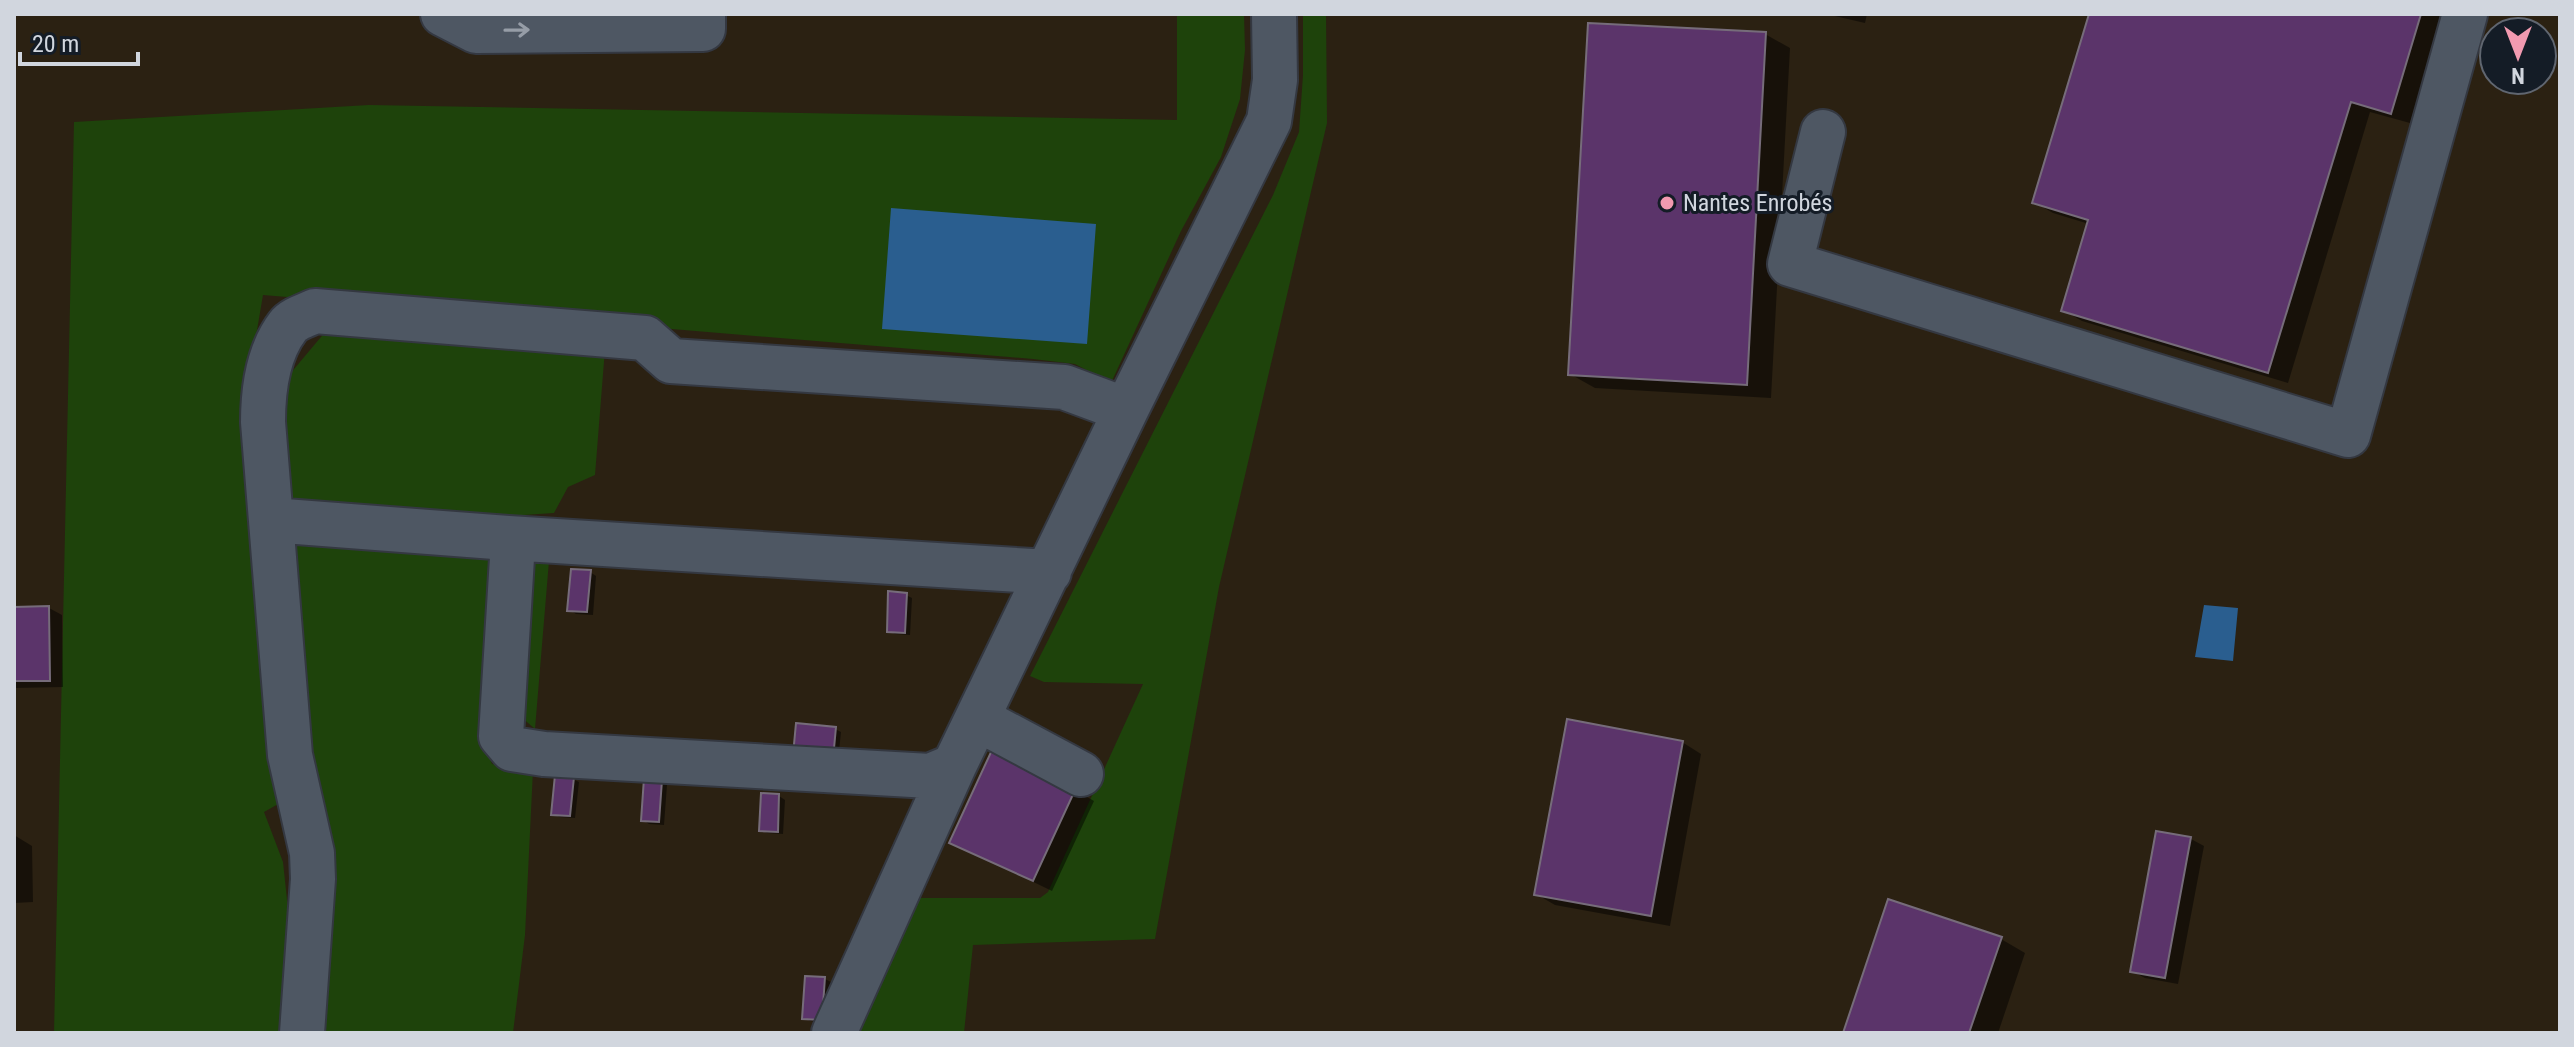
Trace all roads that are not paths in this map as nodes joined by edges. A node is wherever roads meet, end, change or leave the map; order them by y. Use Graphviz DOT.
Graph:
graph roads {
  1 [pos="443,14"];
  2 [pos="703,14"];
  3 [pos="1274,14"];
  4 [pos="2465,14"];
  5 [pos="1823,132"];
  6 [pos="1126,410"];
  7 [pos="271,520"];
  8 [pos="508,538"];
  9 [pos="1049,572"];
  10 [pos="978,719"];
  11 [pos="954,766"];
  12 [pos="1081,774"];
  13 [pos="302,1033"];
  14 [pos="834,1033"];
  1 -- 2 [label="lane, one-way"];
  3 -- 6 [label="lane"];
  4 -- 5 [label="lane"];
  6 -- 7 [label="lane"];
  6 -- 9 [label="lane"];
  7 -- 8 [label="lane"];
  7 -- 13 [label="lane"];
  8 -- 9 [label="lane"];
  8 -- 11 [label="lane"];
  9 -- 10 [label="lane"];
  10 -- 11 [label="lane"];
  10 -- 12 [label="lane"];
  11 -- 14 [label="lane"];
}
